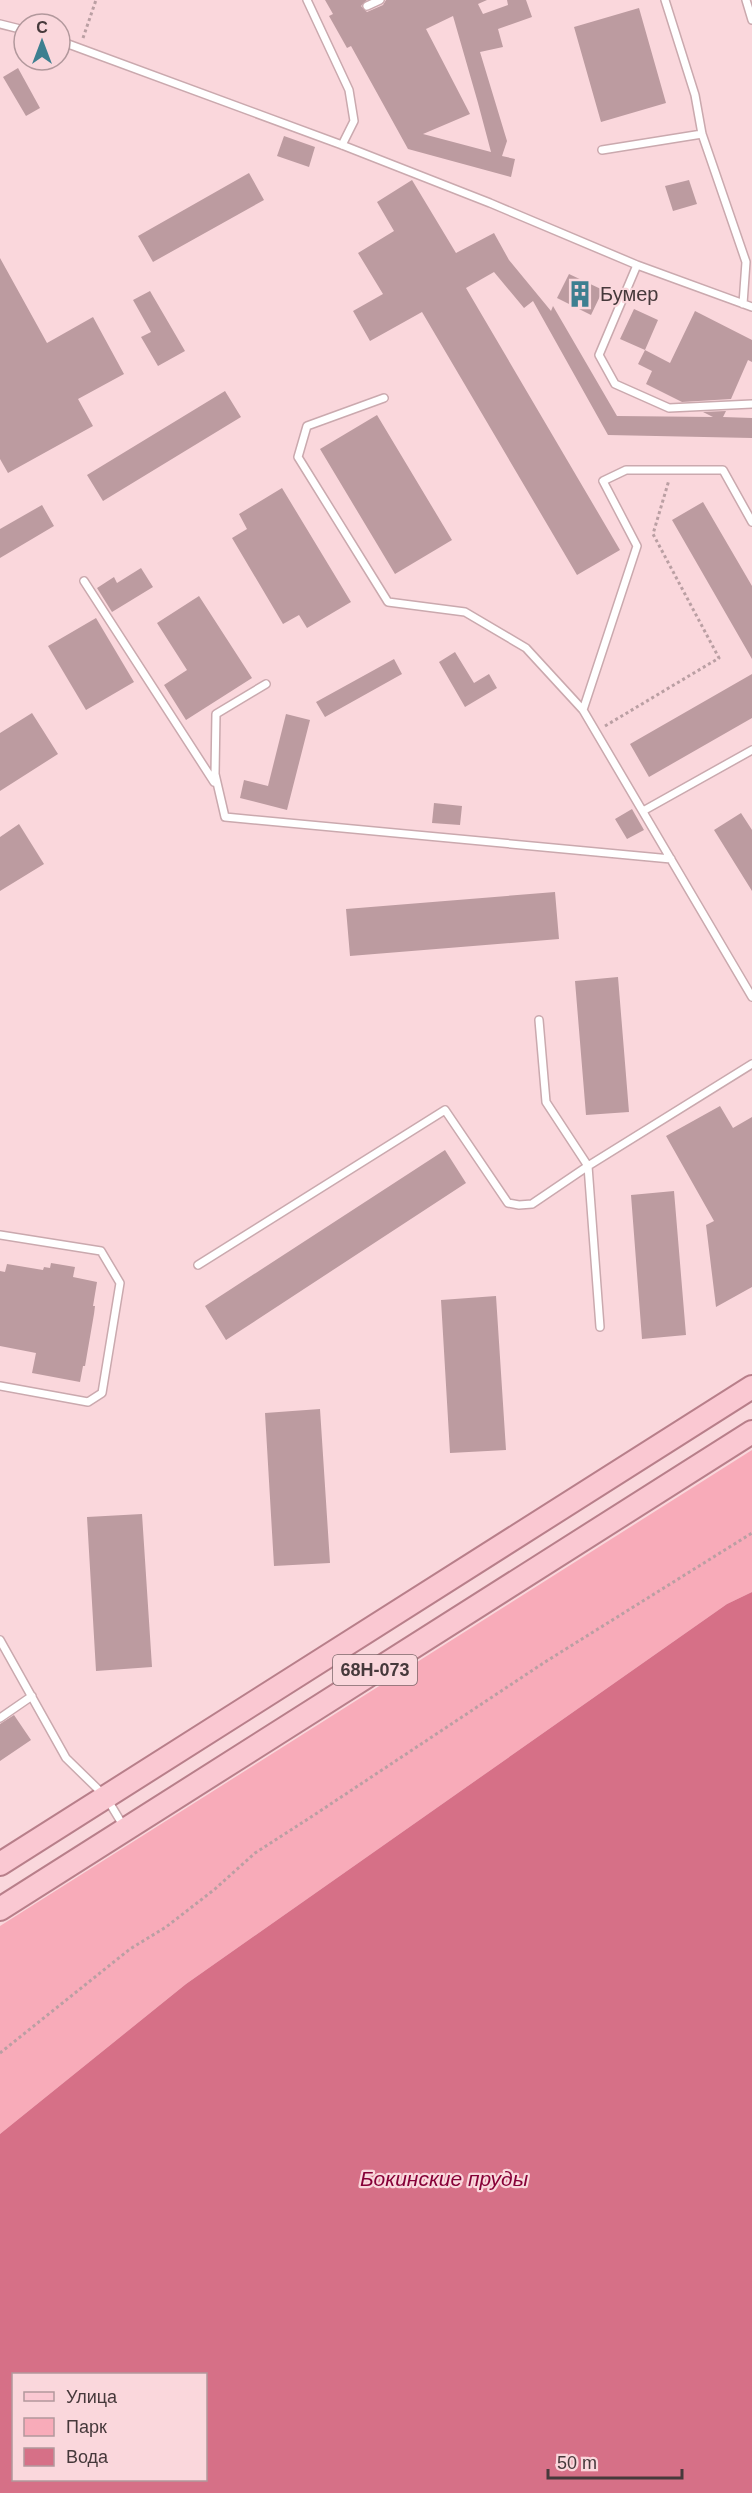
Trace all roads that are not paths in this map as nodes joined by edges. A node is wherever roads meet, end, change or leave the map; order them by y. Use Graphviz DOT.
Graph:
graph roads {
  1 [pos="308,0"];
  2 [pos="380,0"];
  3 [pos="665,0"];
  4 [pos="746,0"];
  5 [pos="367,6"];
  6 [pos="752,20"];
  7 [pos="72,46"];
  8 [pos="702,134"];
  9 [pos="342,145"];
  10 [pos="602,150"];
  11 [pos="637,265"];
  12 [pos="743,304"];
  13 [pos="752,307"];
  14 [pos="384,398"];
  15 [pos="752,404"];
  16 [pos="752,522"];
  17 [pos="84,580"];
  18 [pos="266,684"];
  19 [pos="583,710"];
  20 [pos="752,750"];
  21 [pos="218,788"];
  22 [pos="643,812"];
  23 [pos="671,859"];
  24 [pos="752,997"];
  25 [pos="539,1020"];
  26 [pos="752,1064"];
  27 [pos="588,1166"];
  28 [pos="0,1234"];
  29 [pos="198,1265"];
  30 [pos="600,1328"];
  31 [pos="0,1386"];
  32 [pos="752,1387"];
  33 [pos="752,1432"];
  34 [pos="0,1640"];
  35 [pos="32,1696"];
  36 [pos="0,1718"];
  37 [pos="106,1797"];
  38 [pos="126,1829"];
  39 [pos="0,1864"];
  40 [pos="0,1909"];
  1 -- 9 [label="lane"];
  2 -- 5 [label="lane"];
  3 -- 8 [label="lane"];
  4 -- 6 [label="lane"];
  7 -- 9 [label="lane"];
  8 -- 10 [label="lane"];
  8 -- 12 [label="lane"];
  9 -- 11 [label="lane"];
  11 -- 12 [label="lane"];
  11 -- 15 [label="lane"];
  12 -- 13 [label="lane"];
  14 -- 19 [label="lane"];
  16 -- 19 [label="lane"];
  17 -- 21 [label="lane"];
  18 -- 21 [label="lane"];
  19 -- 22 [label="lane"];
  20 -- 22 [label="lane"];
  21 -- 23 [label="lane"];
  22 -- 23 [label="lane"];
  23 -- 24 [label="lane"];
  25 -- 27 [label="lane"];
  26 -- 27 [label="lane"];
  27 -- 29 [label="lane"];
  27 -- 30 [label="lane"];
  28 -- 31 [label="lane"];
  32 -- 37 [label="main road, 68Н-073"];
  33 -- 38 [label="main road, 68Н-073"];
  34 -- 35 [label="lane"];
  35 -- 36 [label="lane"];
  35 -- 37 [label="lane"];
  37 -- 38 [label="lane"];
  37 -- 39 [label="main road, 68Н-073"];
  38 -- 40 [label="main road, 68Н-073"];
}
